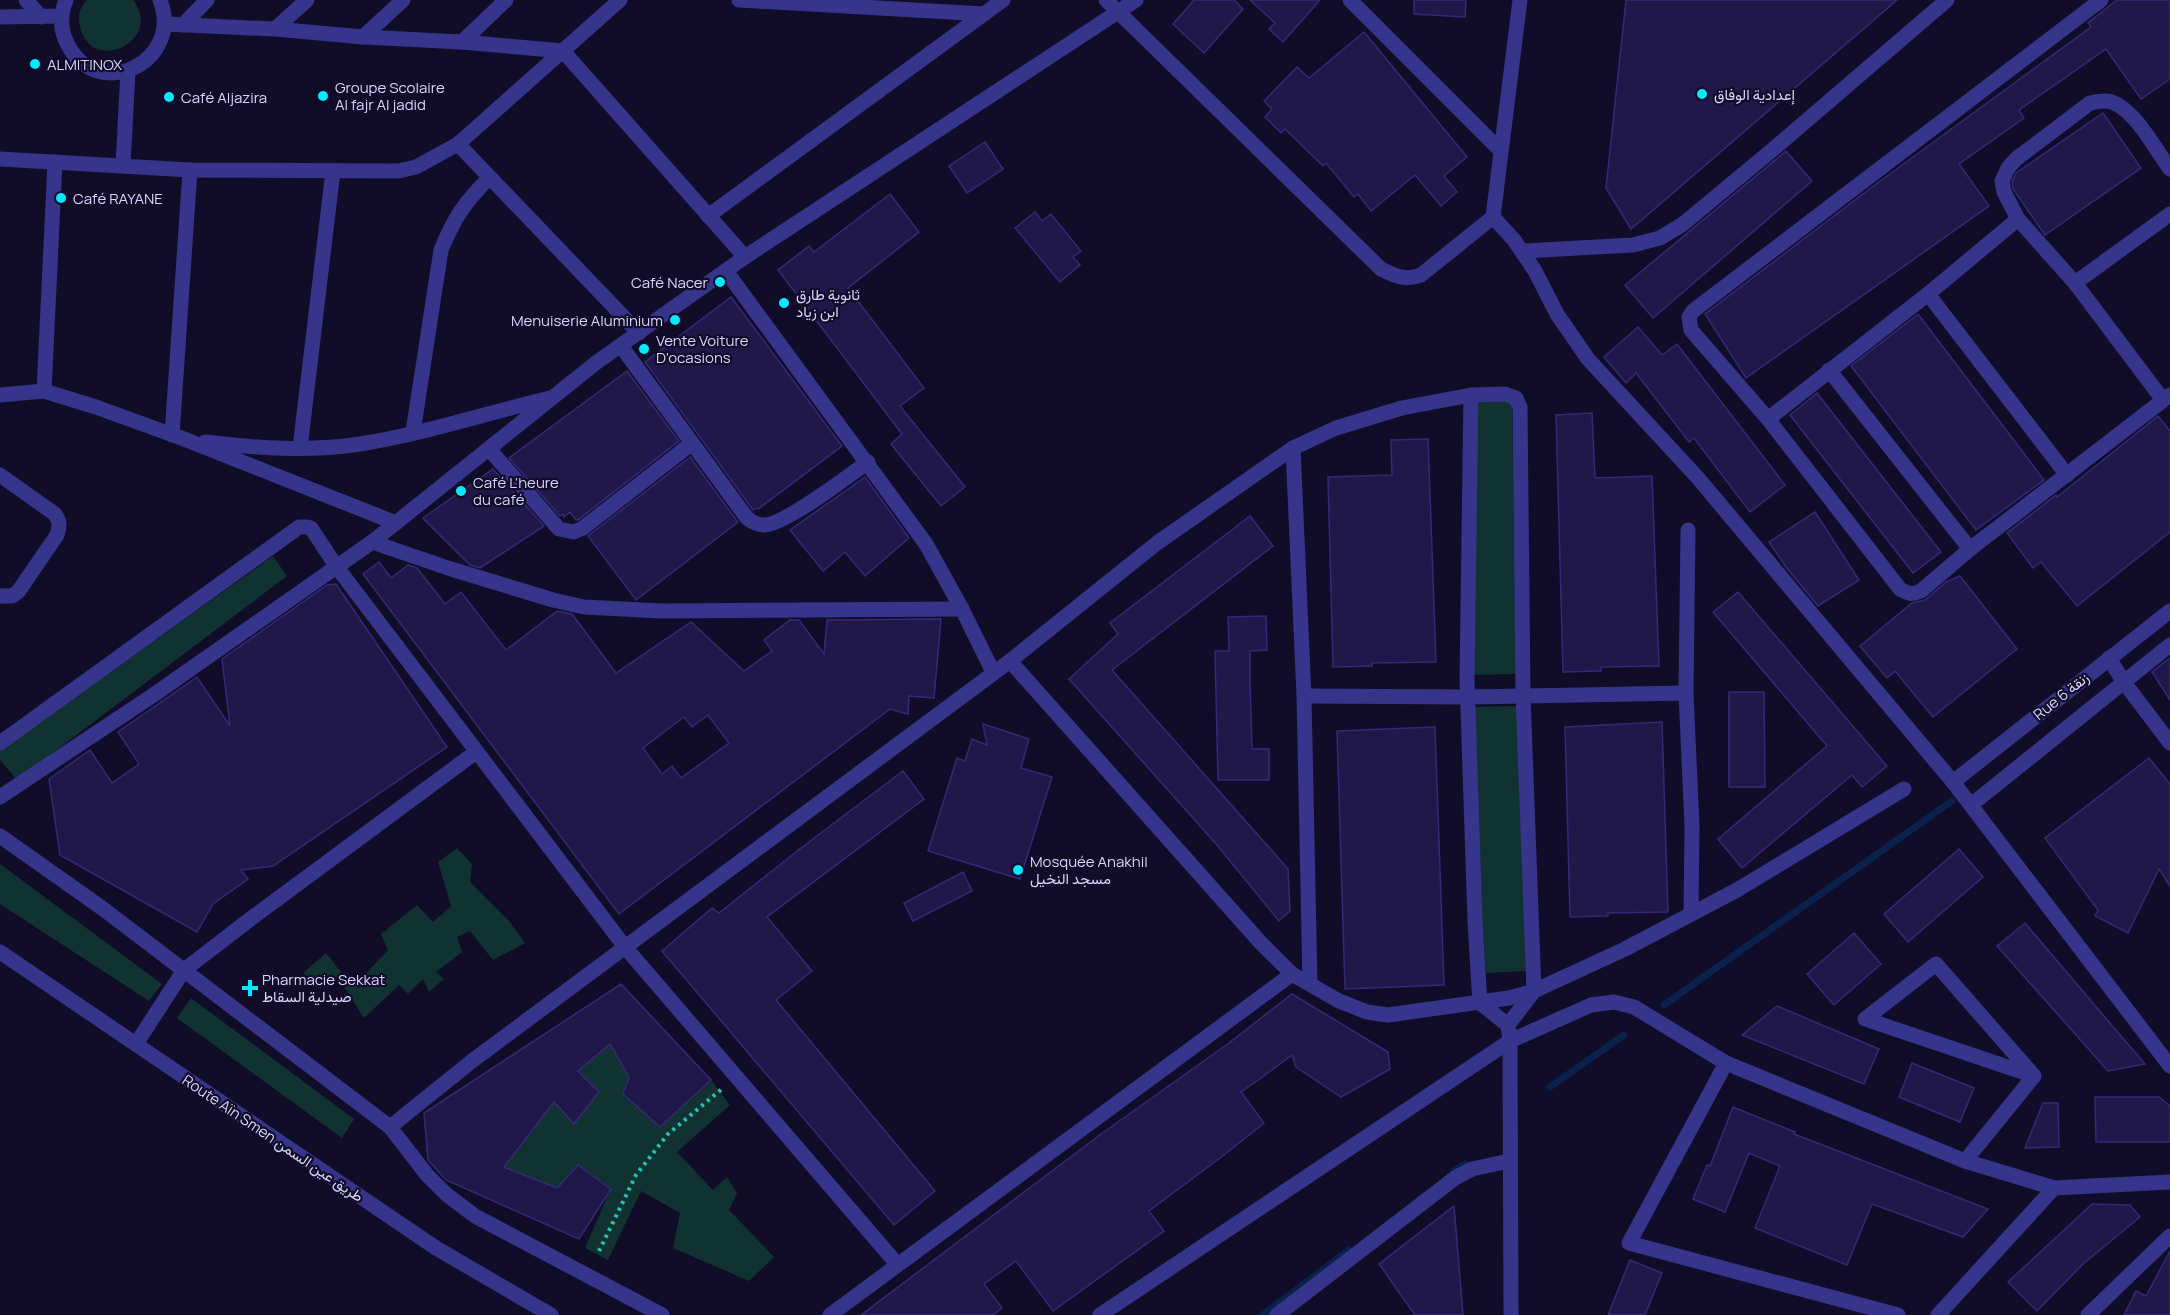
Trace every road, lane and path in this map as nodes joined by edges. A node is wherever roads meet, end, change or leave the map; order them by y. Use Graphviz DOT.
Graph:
graph roads {
  1 [pos="26,0"];
  2 [pos="66,0"];
  3 [pos="160,0"];
  4 [pos="207,0"];
  5 [pos="307,0"];
  6 [pos="403,0"];
  7 [pos="506,0"];
  8 [pos="620,0"];
  9 [pos="739,0"];
  10 [pos="1004,0"];
  11 [pos="1136,0"];
  12 [pos="1350,0"];
  13 [pos="1520,0"];
  14 [pos="1947,0"];
  15 [pos="2102,0"];
  16 [pos="1111,5"];
  17 [pos="984,14"];
  18 [pos="62,16"];
  19 [pos="0,17"];
  20 [pos="41,17"];
  21 [pos="165,24"];
  22 [pos="183,25"];
  23 [pos="275,29"];
  24 [pos="363,37"];
  25 [pos="462,42"];
  26 [pos="563,51"];
  27 [pos="128,71"];
  28 [pos="458,144"];
  29 [pos="1500,150"];
  30 [pos="0,159"];
  31 [pos="55,162"];
  32 [pos="123,165"];
  33 [pos="2170,169"];
  34 [pos="190,170"];
  35 [pos="333,171"];
  36 [pos="489,178"];
  37 [pos="2170,214"];
  38 [pos="708,216"];
  39 [pos="1493,217"];
  40 [pos="2018,219"];
  41 [pos="1522,251"];
  42 [pos="745,257"];
  43 [pos="726,271"];
  44 [pos="2075,283"];
  45 [pos="1928,294"];
  46 [pos="639,333"];
  47 [pos="621,346"];
  48 [pos="1828,370"];
  49 [pos="44,391"];
  50 [pos="0,395"];
  51 [pos="1471,395"];
  52 [pos="557,396"];
  53 [pos="2167,398"];
  54 [pos="1768,419"];
  55 [pos="413,432"];
  56 [pos="178,437"];
  57 [pos="692,444"];
  58 [pos="300,448"];
  59 [pos="1293,448"];
  60 [pos="489,449"];
  61 [pos="868,462"];
  62 [pos="0,475"];
  63 [pos="2067,475"];
  64 [pos="396,523"];
  65 [pos="1688,530"];
  66 [pos="372,542"];
  67 [pos="1970,549"];
  68 [pos="336,566"];
  69 [pos="0,596"];
  70 [pos="962,609"];
  71 [pos="2170,611"];
  72 [pos="2170,645"];
  73 [pos="2109,658"];
  74 [pos="1010,661"];
  75 [pos="993,672"];
  76 [pos="2123,681"];
  77 [pos="1686,693"];
  78 [pos="1523,695"];
  79 [pos="1304,696"];
  80 [pos="1468,697"];
  81 [pos="0,743"];
  82 [pos="2170,743"];
  83 [pos="476,752"];
  84 [pos="1953,782"];
  85 [pos="1904,789"];
  86 [pos="0,797"];
  87 [pos="1971,805"];
  88 [pos="0,836"];
  89 [pos="1691,913"];
  90 [pos="625,947"];
  91 [pos="0,952"];
  92 [pos="184,970"];
  93 [pos="1292,974"];
  94 [pos="1310,984"];
  95 [pos="1534,991"];
  96 [pos="1480,1003"];
  97 [pos="1508,1025"];
  98 [pos="1510,1041"];
  99 [pos="136,1044"];
  100 [pos="1726,1064"];
  101 [pos="2170,1066"];
  102 [pos="2034,1076"];
  103 [pos="736,1077"];
  104 [pos="390,1127"];
  105 [pos="1509,1161"];
  106 [pos="1965,1161"];
  107 [pos="2170,1182"];
  108 [pos="2054,1188"];
  109 [pos="2170,1236"];
  110 [pos="599,1251"];
  111 [pos="897,1264"];
  112 [pos="551,1315"];
  113 [pos="662,1315"];
  114 [pos="830,1315"];
  115 [pos="1100,1315"];
  116 [pos="1277,1315"];
  117 [pos="1511,1315"];
  118 [pos="1898,1315"];
  119 [pos="1938,1315"];
  120 [pos="2088,1315"];
  1 -- 20 [label="street"];
  2 -- 18 [label="street"];
  3 -- 21 [label="street"];
  4 -- 22 [label="street"];
  5 -- 23 [label="street"];
  6 -- 24 [label="street"];
  7 -- 25 [label="street"];
  8 -- 26 [label="street"];
  9 -- 17 [label="street"];
  10 -- 17 [label="street"];
  11 -- 16 [label="street"];
  12 -- 29 [label="street"];
  13 -- 29 [label="street"];
  14 -- 41 [label="street"];
  15 -- 54 [label="street"];
  16 -- 39 [label="street"];
  16 -- 42 [label="street"];
  17 -- 38 [label="street"];
  18 -- 20 [label="street"];
  18 -- 27 [label="street"];
  19 -- 20 [label="street"];
  21 -- 22 [label="street"];
  21 -- 27 [label="street"];
  22 -- 23 [label="street"];
  23 -- 24 [label="street"];
  24 -- 25 [label="street"];
  25 -- 26 [label="street"];
  26 -- 28 [label="street"];
  26 -- 38 [label="street"];
  27 -- 32 [label="street"];
  28 -- 35 [label="street"];
  28 -- 36 [label="street"];
  29 -- 39 [label="street"];
  30 -- 31 [label="street"];
  31 -- 32 [label="street"];
  31 -- 49 [label="street"];
  32 -- 34 [label="street"];
  33 -- 40 [label="street"];
  34 -- 35 [label="street"];
  34 -- 56 [label="street"];
  35 -- 58 [label="street"];
  36 -- 46 [label="street"];
  36 -- 55 [label="street"];
  37 -- 44 [label="street"];
  38 -- 42 [label="street"];
  39 -- 41 [label="street"];
  40 -- 44 [label="street"];
  40 -- 45 [label="street"];
  41 -- 84 [label="street"];
  42 -- 43 [label="street"];
  43 -- 46 [label="street"];
  43 -- 61 [label="street"];
  44 -- 53 [label="street"];
  45 -- 48 [label="street"];
  45 -- 63 [label="street"];
  46 -- 47 [label="street"];
  47 -- 52 [label="street"];
  47 -- 57 [label="street"];
  48 -- 54 [label="street"];
  48 -- 67 [label="street"];
  49 -- 50 [label="street"];
  49 -- 56 [label="street"];
  51 -- 59 [label="street"];
  51 -- 78 [label="street"];
  51 -- 80 [label="street"];
  52 -- 55 [label="street"];
  52 -- 60 [label="street"];
  53 -- 63 [label="street"];
  54 -- 67 [label="street"];
  55 -- 58 [label="street"];
  56 -- 58 [label="street"];
  56 -- 64 [label="street"];
  57 -- 60 [label="street"];
  57 -- 61 [label="street"];
  59 -- 74 [label="street"];
  59 -- 79 [label="street"];
  60 -- 64 [label="street"];
  61 -- 70 [label="street"];
  62 -- 69 [label="street"];
  63 -- 67 [label="street"];
  64 -- 66 [label="street"];
  65 -- 77 [label="street"];
  66 -- 68 [label="street"];
  66 -- 70 [label="street"];
  68 -- 81 [label="street"];
  68 -- 83 [label="street"];
  68 -- 86 [label="street"];
  70 -- 75 [label="street"];
  71 -- 73 [label="street, Rue 6 زنقة"];
  72 -- 76 [label="street, Rue 6 زنقة"];
  73 -- 76 [label="street"];
  73 -- 84 [label="street, Rue 6 زنقة"];
  74 -- 75 [label="street"];
  74 -- 93 [label="street"];
  75 -- 90 [label="street"];
  76 -- 82 [label="street"];
  76 -- 87 [label="street, Rue 6 زنقة"];
  77 -- 78 [label="street"];
  77 -- 89 [label="street"];
  78 -- 80 [label="street"];
  78 -- 95 [label="street"];
  79 -- 80 [label="street"];
  79 -- 94 [label="street"];
  80 -- 96 [label="street"];
  83 -- 90 [label="street"];
  83 -- 92 [label="street"];
  84 -- 87 [label="street"];
  85 -- 89 [label="street"];
  87 -- 101 [label="street"];
  88 -- 92 [label="street"];
  89 -- 95 [label="street"];
  90 -- 103 [label="street"];
  90 -- 104 [label="street"];
  91 -- 99 [label="street, Route Aïn Smen طريق عين السمن"];
  92 -- 99 [label="street"];
  92 -- 104 [label="street"];
  93 -- 94 [label="street"];
  93 -- 111 [label="street"];
  94 -- 96 [label="street"];
  95 -- 96 [label="street"];
  95 -- 97 [label="street"];
  96 -- 97 [label="street"];
  97 -- 98 [label="street"];
  98 -- 100 [label="street"];
  98 -- 105 [label="street"];
  98 -- 115 [label="street"];
  99 -- 112 [label="street, Route Aïn Smen طريق عين السمن"];
  100 -- 106 [label="street"];
  100 -- 118 [label="street"];
  102 -- 102 [label="street"];
  102 -- 106 [label="street"];
  103 -- 110 [label="path"];
  103 -- 111 [label="street"];
  104 -- 113 [label="street"];
  105 -- 116 [label="street"];
  105 -- 117 [label="street"];
  106 -- 108 [label="street"];
  107 -- 108 [label="street"];
  108 -- 119 [label="street"];
  109 -- 120 [label="street"];
  111 -- 114 [label="street"];
}
